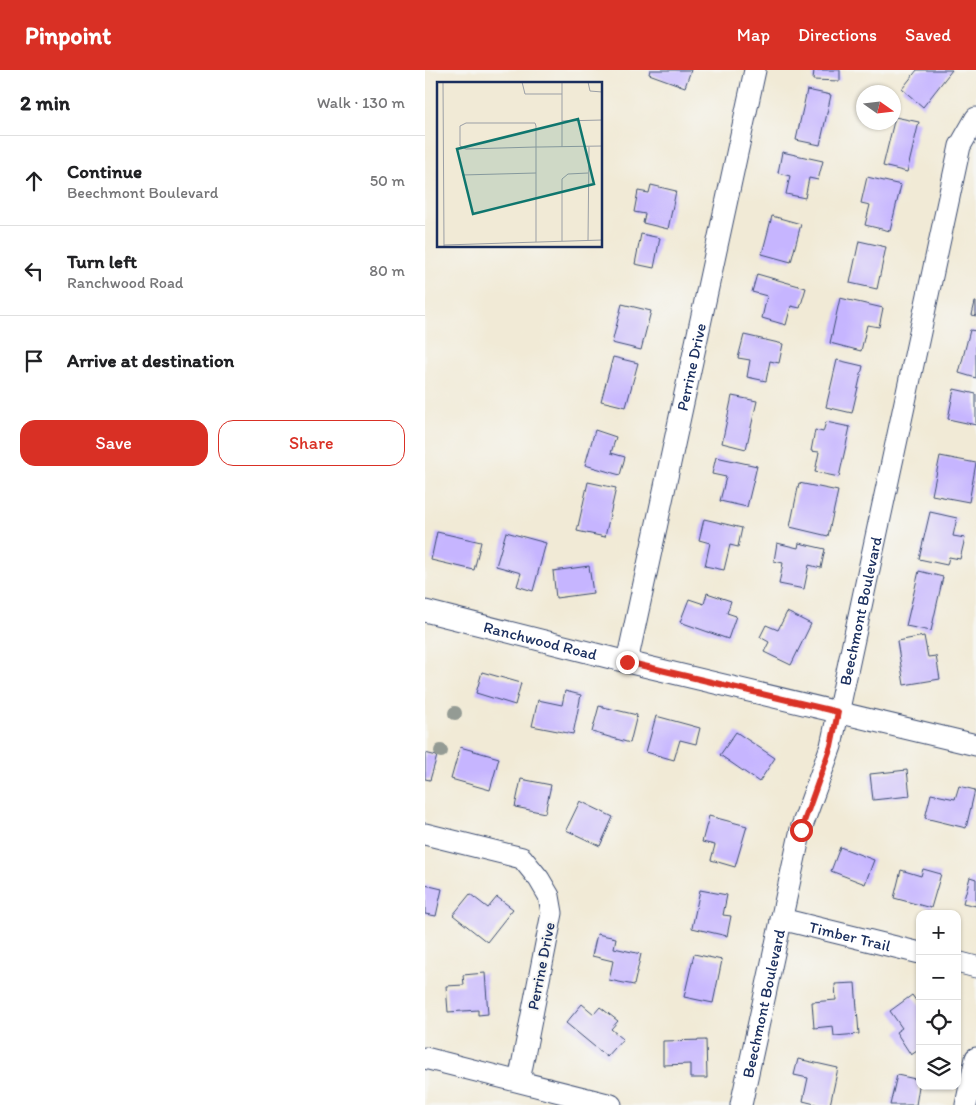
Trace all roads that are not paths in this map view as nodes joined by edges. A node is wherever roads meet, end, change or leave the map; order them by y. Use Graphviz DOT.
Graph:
graph roads {
  1 [pos="755,70"];
  2 [pos="976,118"];
  3 [pos="425,611"];
  4 [pos="627,662"];
  5 [pos="838,712"];
  6 [pos="976,744"];
  7 [pos="425,834"];
  8 [pos="781,919"];
  9 [pos="916,952"];
  10 [pos="961,963"];
  11 [pos="976,967"];
  12 [pos="425,1058"];
  13 [pos="976,1058"];
  14 [pos="519,1081"];
  15 [pos="611,1105"];
  16 [pos="741,1105"];
  17 [pos="966,1105"];
  1 -- 4 [label="street, Perrine Drive"];
  2 -- 5 [label="street, Beechmont Boulevard"];
  3 -- 4 [label="street, Ranchwood Road"];
  4 -- 5 [label="street, Ranchwood Road"];
  5 -- 6 [label="street, Ranchwood Road"];
  5 -- 8 [label="street, Beechmont Boulevard"];
  7 -- 14 [label="street, Perrine Drive"];
  8 -- 9 [label="street, Timber Trail"];
  8 -- 16 [label="street, Beechmont Boulevard"];
  10 -- 11 [label="street"];
  12 -- 14 [label="street"];
  13 -- 17 [label="street"];
  14 -- 15 [label="street"];
}
